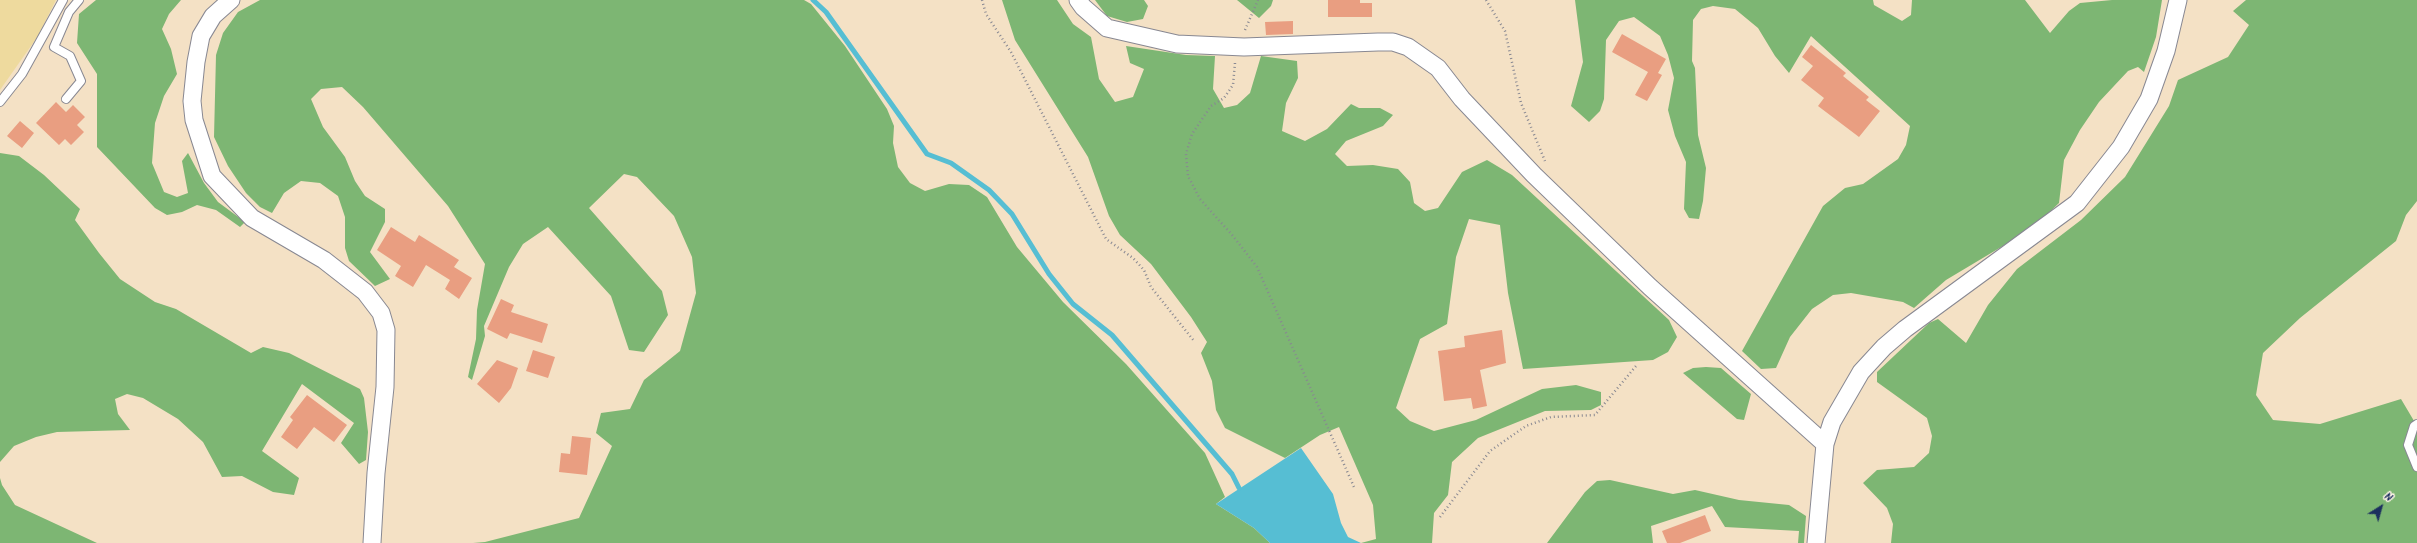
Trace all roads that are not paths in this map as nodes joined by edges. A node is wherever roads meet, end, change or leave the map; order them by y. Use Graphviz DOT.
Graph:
graph roads {
  1 [pos="79,0"];
  2 [pos="231,0"];
  3 [pos="1078,0"];
  4 [pos="2178,0"];
  5 [pos="62,4"];
  6 [pos="69,12"];
  7 [pos="66,98"];
  8 [pos="0,102"];
  9 [pos="2417,424"];
  10 [pos="1825,444"];
  11 [pos="2417,467"];
  12 [pos="372,543"];
  13 [pos="1816,543"];
  1 -- 6 [label="lane"];
  2 -- 12 [label="street"];
  3 -- 10 [label="street"];
  4 -- 10 [label="street"];
  5 -- 6 [label="lane"];
  5 -- 8 [label="lane"];
  6 -- 7 [label="lane"];
  9 -- 11 [label="lane"];
  10 -- 13 [label="street"];
}
